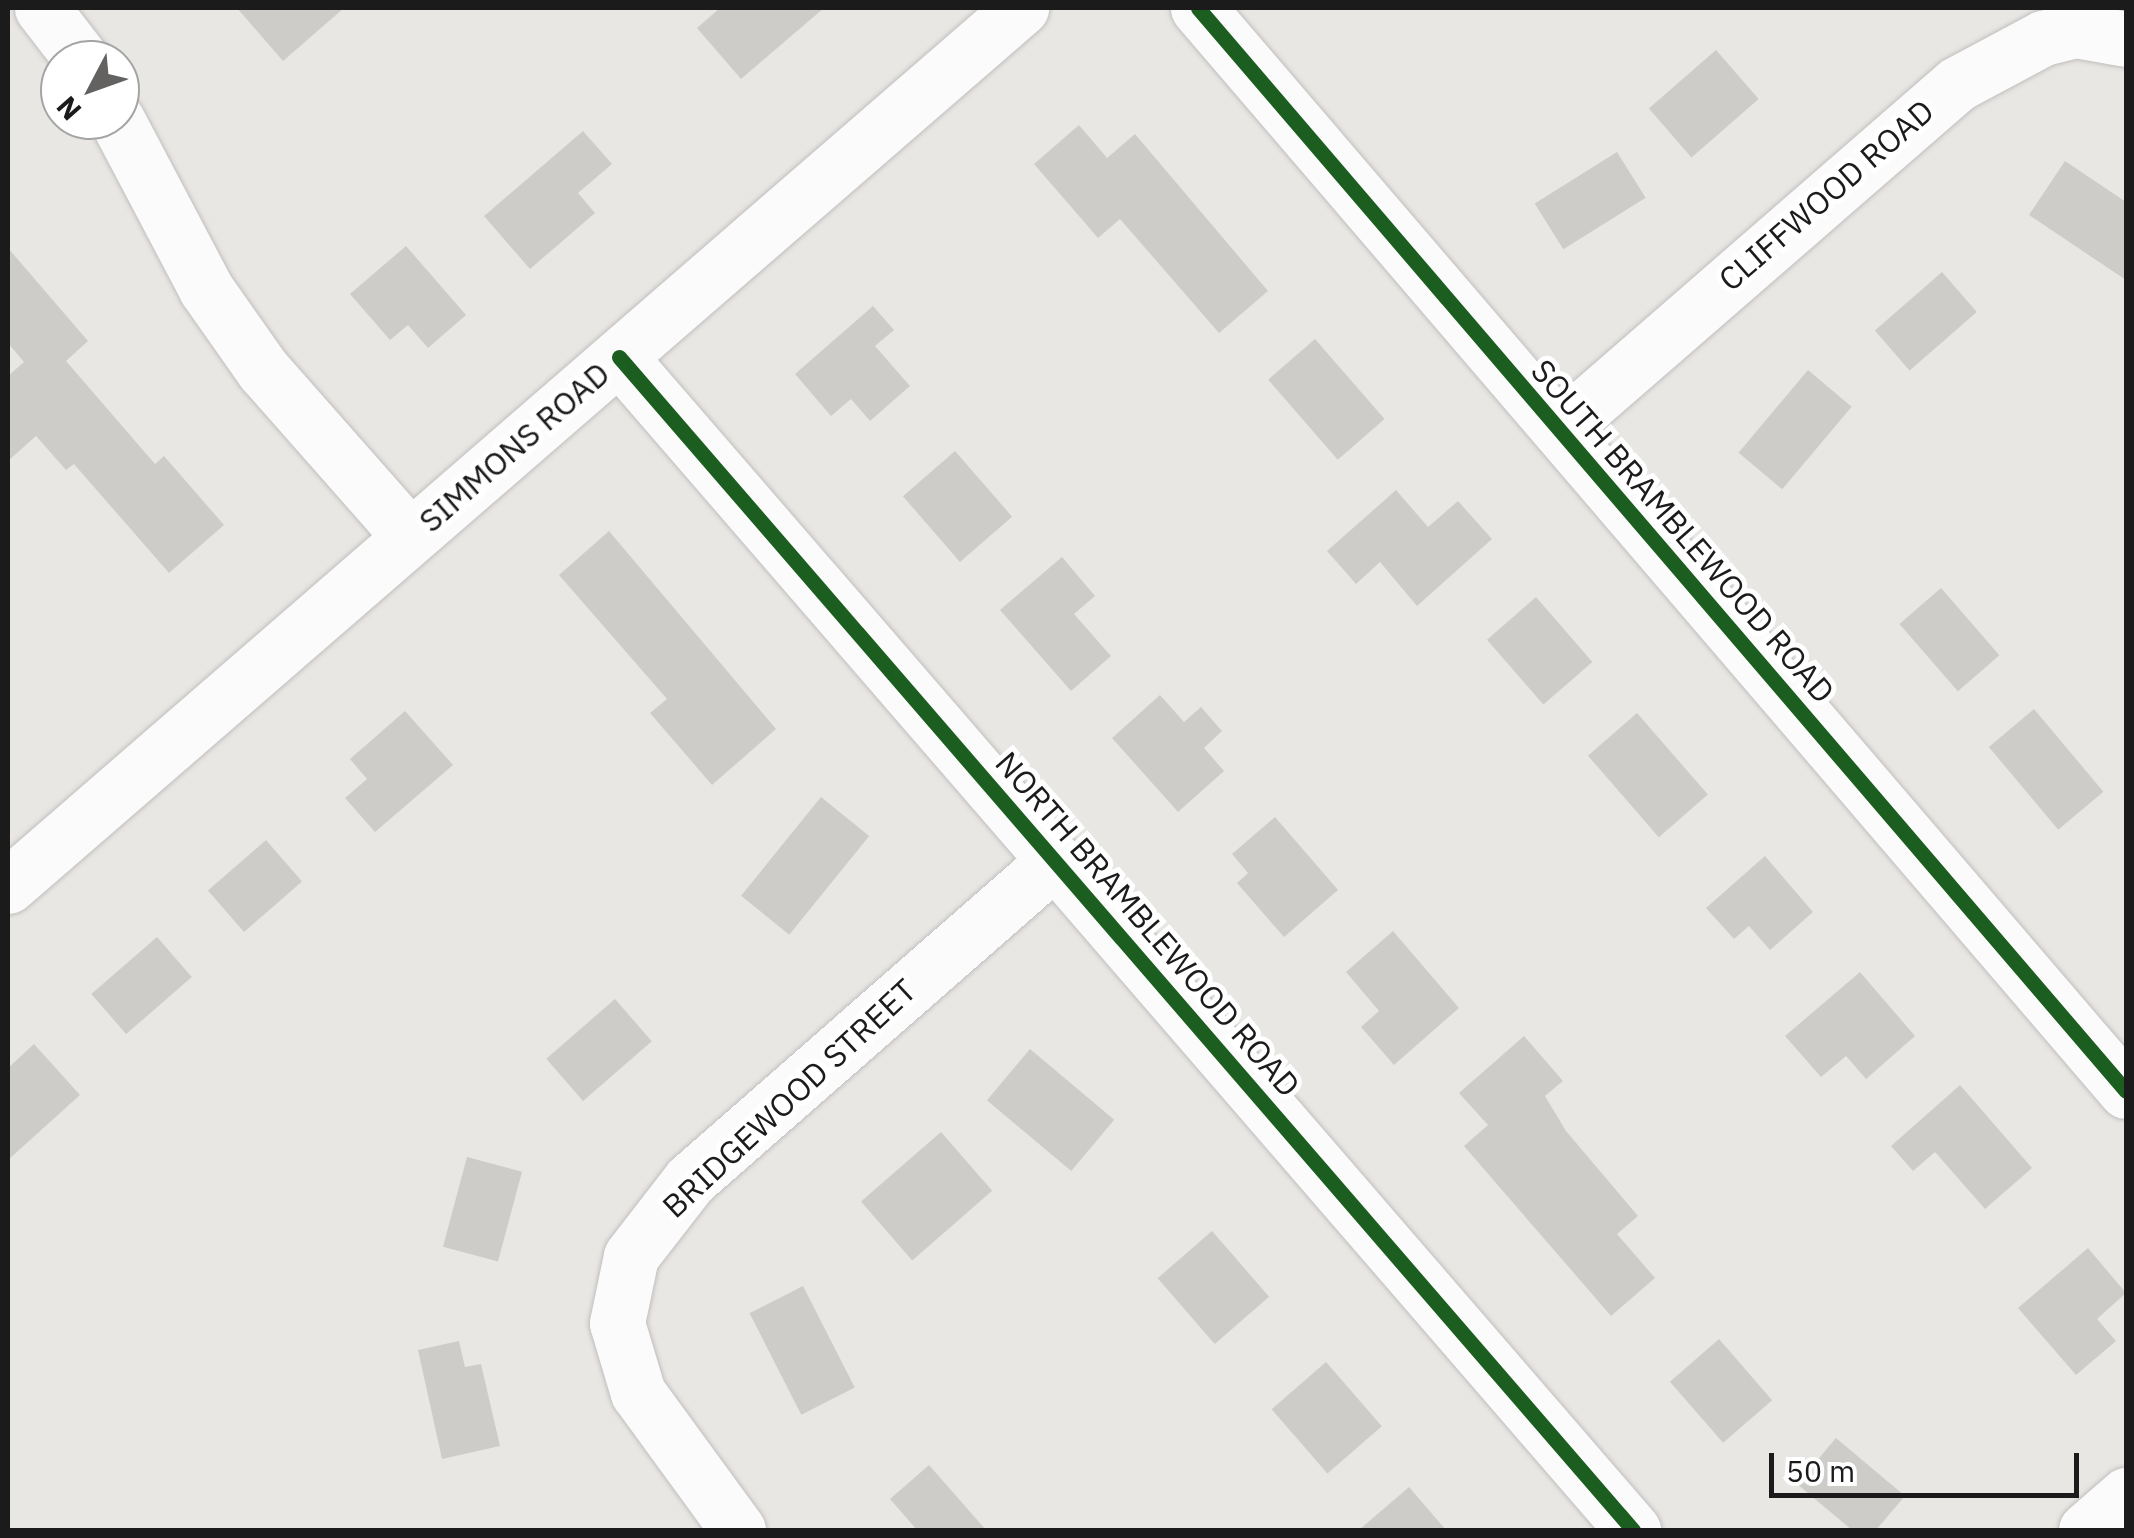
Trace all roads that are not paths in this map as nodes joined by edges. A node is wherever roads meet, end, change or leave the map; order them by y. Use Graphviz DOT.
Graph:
graph roads {
  1 [pos="42,8"];
  2 [pos="1020,8"];
  3 [pos="1198,8"];
  4 [pos="2126,39"];
  5 [pos="67,40"];
  6 [pos="128,140"];
  7 [pos="620,357"];
  8 [pos="1560,429"];
  9 [pos="410,537"];
  10 [pos="1055,860"];
  11 [pos="8,886"];
  12 [pos="2126,1091"];
  13 [pos="738,1530"];
  14 [pos="1633,1530"];
  1 -- 5 [label="street"];
  2 -- 7 [label="street, SIMMONS ROAD"];
  3 -- 8 [label="street, SOUTH BRAMBLEWOOD ROAD"];
  4 -- 8 [label="street, CLIFFWOOD ROAD"];
  6 -- 9 [label="street"];
  7 -- 9 [label="street, SIMMONS ROAD"];
  7 -- 10 [label="street, NORTH BRAMBLEWOOD ROAD"];
  8 -- 12 [label="street, SOUTH BRAMBLEWOOD ROAD"];
  9 -- 11 [label="street, SIMMONS ROAD"];
  10 -- 13 [label="street, BRIDGEWOOD STREET"];
  10 -- 14 [label="street, NORTH BRAMBLEWOOD ROAD"];
}
